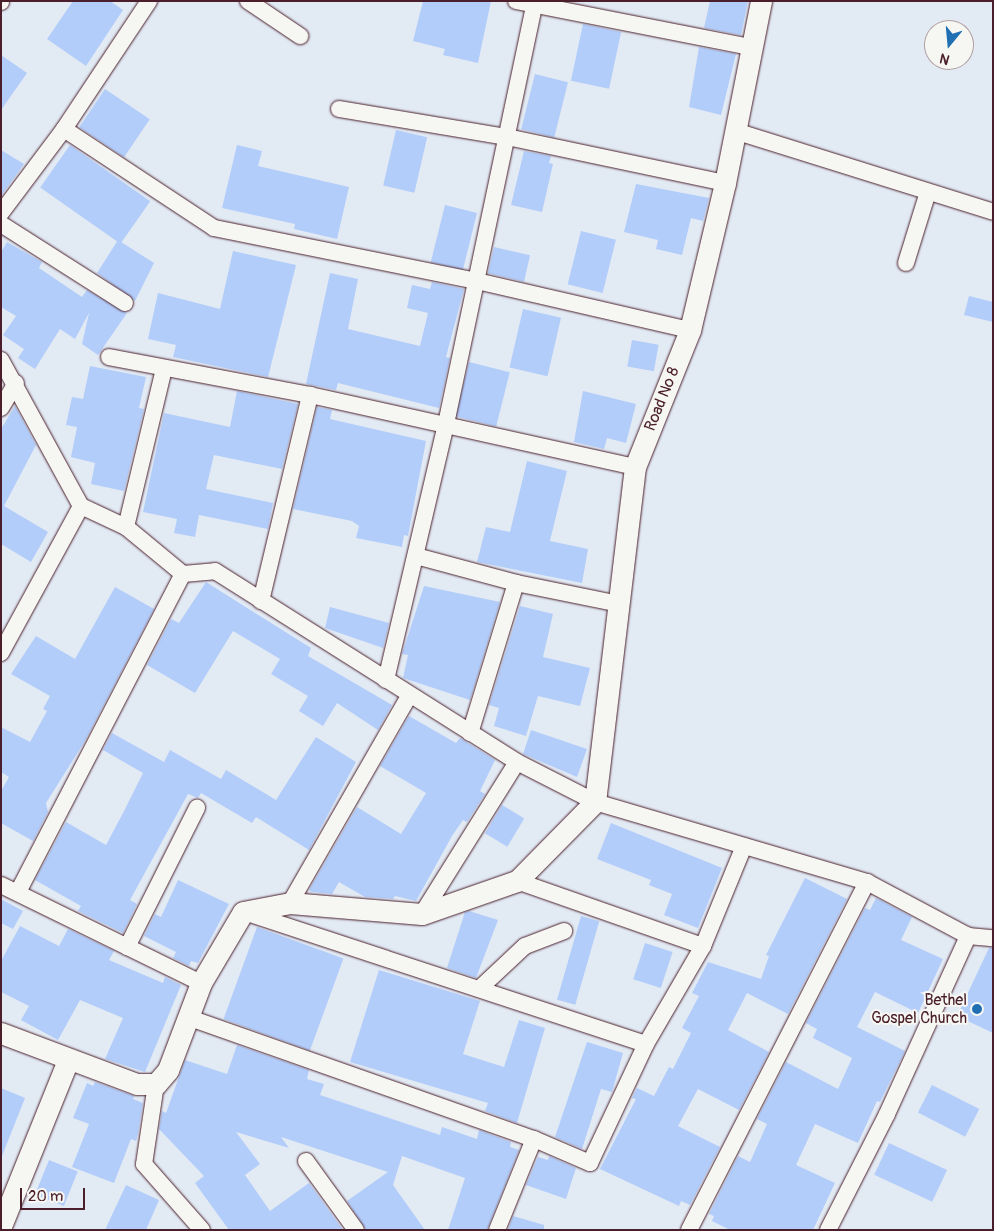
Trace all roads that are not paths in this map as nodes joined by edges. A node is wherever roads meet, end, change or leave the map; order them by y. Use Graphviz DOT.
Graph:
graph roads {
  1 [pos="149,1"];
  2 [pos="248,1"];
  3 [pos="516,1"];
  4 [pos="761,1"];
  5 [pos="535,3"];
  6 [pos="300,36"];
  7 [pos="751,47"];
  8 [pos="339,109"];
  9 [pos="64,129"];
  10 [pos="735,131"];
  11 [pos="507,137"];
  12 [pos="725,183"];
  13 [pos="928,192"];
  14 [pos="993,212"];
  15 [pos="1,213"];
  16 [pos="1,224"];
  17 [pos="906,263"];
  18 [pos="476,281"];
  19 [pos="125,303"];
  20 [pos="690,330"];
  21 [pos="109,357"];
  22 [pos="1,360"];
  23 [pos="164,369"];
  24 [pos="16,383"];
  25 [pos="310,396"];
  26 [pos="1,408"];
  27 [pos="446,424"];
  28 [pos="635,467"];
  29 [pos="81,506"];
  30 [pos="126,527"];
  31 [pos="416,556"];
  32 [pos="183,574"];
  33 [pos="516,583"];
  34 [pos="261,601"];
  35 [pos="618,604"];
  36 [pos="1,653"];
  37 [pos="386,680"];
  38 [pos="409,696"];
  39 [pos="470,733"];
  40 [pos="517,762"];
  41 [pos="595,802"];
  42 [pos="197,808"];
  43 [pos="744,846"];
  44 [pos="517,882"];
  45 [pos="867,882"];
  46 [pos="1,885"];
  47 [pos="18,892"];
  48 [pos="290,903"];
  49 [pos="243,912"];
  50 [pos="422,914"];
  51 [pos="564,931"];
  52 [pos="968,936"];
  53 [pos="993,938"];
  54 [pos="703,946"];
  55 [pos="127,947"];
  56 [pos="202,983"];
  57 [pos="479,989"];
  58 [pos="187,1017"];
  59 [pos="1,1033"];
  60 [pos="646,1044"];
  61 [pos="68,1060"];
  62 [pos="156,1084"];
  63 [pos="534,1139"];
  64 [pos="306,1161"];
  65 [pos="2,1226"];
  66 [pos="12,1230"];
  67 [pos="202,1230"];
  68 [pos="356,1230"];
  69 [pos="497,1230"];
  70 [pos="689,1230"];
  71 [pos="828,1230"];
  1 -- 9 [label="street"];
  2 -- 6 [label="street"];
  3 -- 5 [label="street"];
  4 -- 7 [label="street, Road No 8"];
  5 -- 7 [label="street"];
  5 -- 11 [label="street"];
  7 -- 10 [label="street, Road No 8"];
  8 -- 11 [label="street"];
  9 -- 15 [label="street"];
  9 -- 18 [label="street"];
  10 -- 12 [label="street, Road No 8"];
  10 -- 13 [label="street"];
  11 -- 12 [label="street"];
  11 -- 18 [label="street"];
  12 -- 20 [label="street, Road No 8"];
  13 -- 14 [label="street"];
  13 -- 17 [label="street"];
  16 -- 19 [label="street"];
  18 -- 20 [label="street"];
  18 -- 27 [label="street"];
  20 -- 28 [label="street, Road No 8"];
  21 -- 23 [label="street"];
  22 -- 24 [label="street"];
  23 -- 25 [label="street"];
  23 -- 30 [label="street"];
  24 -- 26 [label="street"];
  24 -- 29 [label="street"];
  25 -- 27 [label="street"];
  25 -- 34 [label="street"];
  27 -- 28 [label="street"];
  27 -- 31 [label="street"];
  28 -- 35 [label="street, Road No 8"];
  29 -- 30 [label="street"];
  29 -- 36 [label="street"];
  30 -- 32 [label="street"];
  31 -- 33 [label="street"];
  31 -- 37 [label="street"];
  32 -- 34 [label="street"];
  32 -- 47 [label="street"];
  33 -- 35 [label="street"];
  33 -- 39 [label="street"];
  34 -- 37 [label="street"];
  35 -- 41 [label="street, Road No 8"];
  37 -- 38 [label="street"];
  38 -- 39 [label="street"];
  38 -- 48 [label="street"];
  39 -- 40 [label="street"];
  40 -- 41 [label="street"];
  40 -- 50 [label="street"];
  41 -- 43 [label="street"];
  41 -- 44 [label="street"];
  42 -- 55 [label="street"];
  43 -- 45 [label="street"];
  43 -- 54 [label="street"];
  44 -- 50 [label="street"];
  44 -- 54 [label="street"];
  45 -- 52 [label="street"];
  45 -- 70 [label="street"];
  46 -- 47 [label="street"];
  47 -- 55 [label="street"];
  48 -- 49 [label="street"];
  48 -- 50 [label="street"];
  49 -- 56 [label="street"];
  49 -- 57 [label="street"];
  51 -- 57 [label="street"];
  52 -- 53 [label="street"];
  52 -- 71 [label="street"];
  54 -- 60 [label="street"];
  55 -- 56 [label="street"];
  56 -- 58 [label="street"];
  57 -- 60 [label="street"];
  58 -- 62 [label="street"];
  58 -- 63 [label="street"];
  59 -- 61 [label="street"];
  60 -- 63 [label="street"];
  61 -- 62 [label="street"];
  61 -- 65 [label="street"];
  62 -- 67 [label="street"];
  63 -- 69 [label="street"];
  64 -- 68 [label="street"];
  65 -- 66 [label="street"];
}
